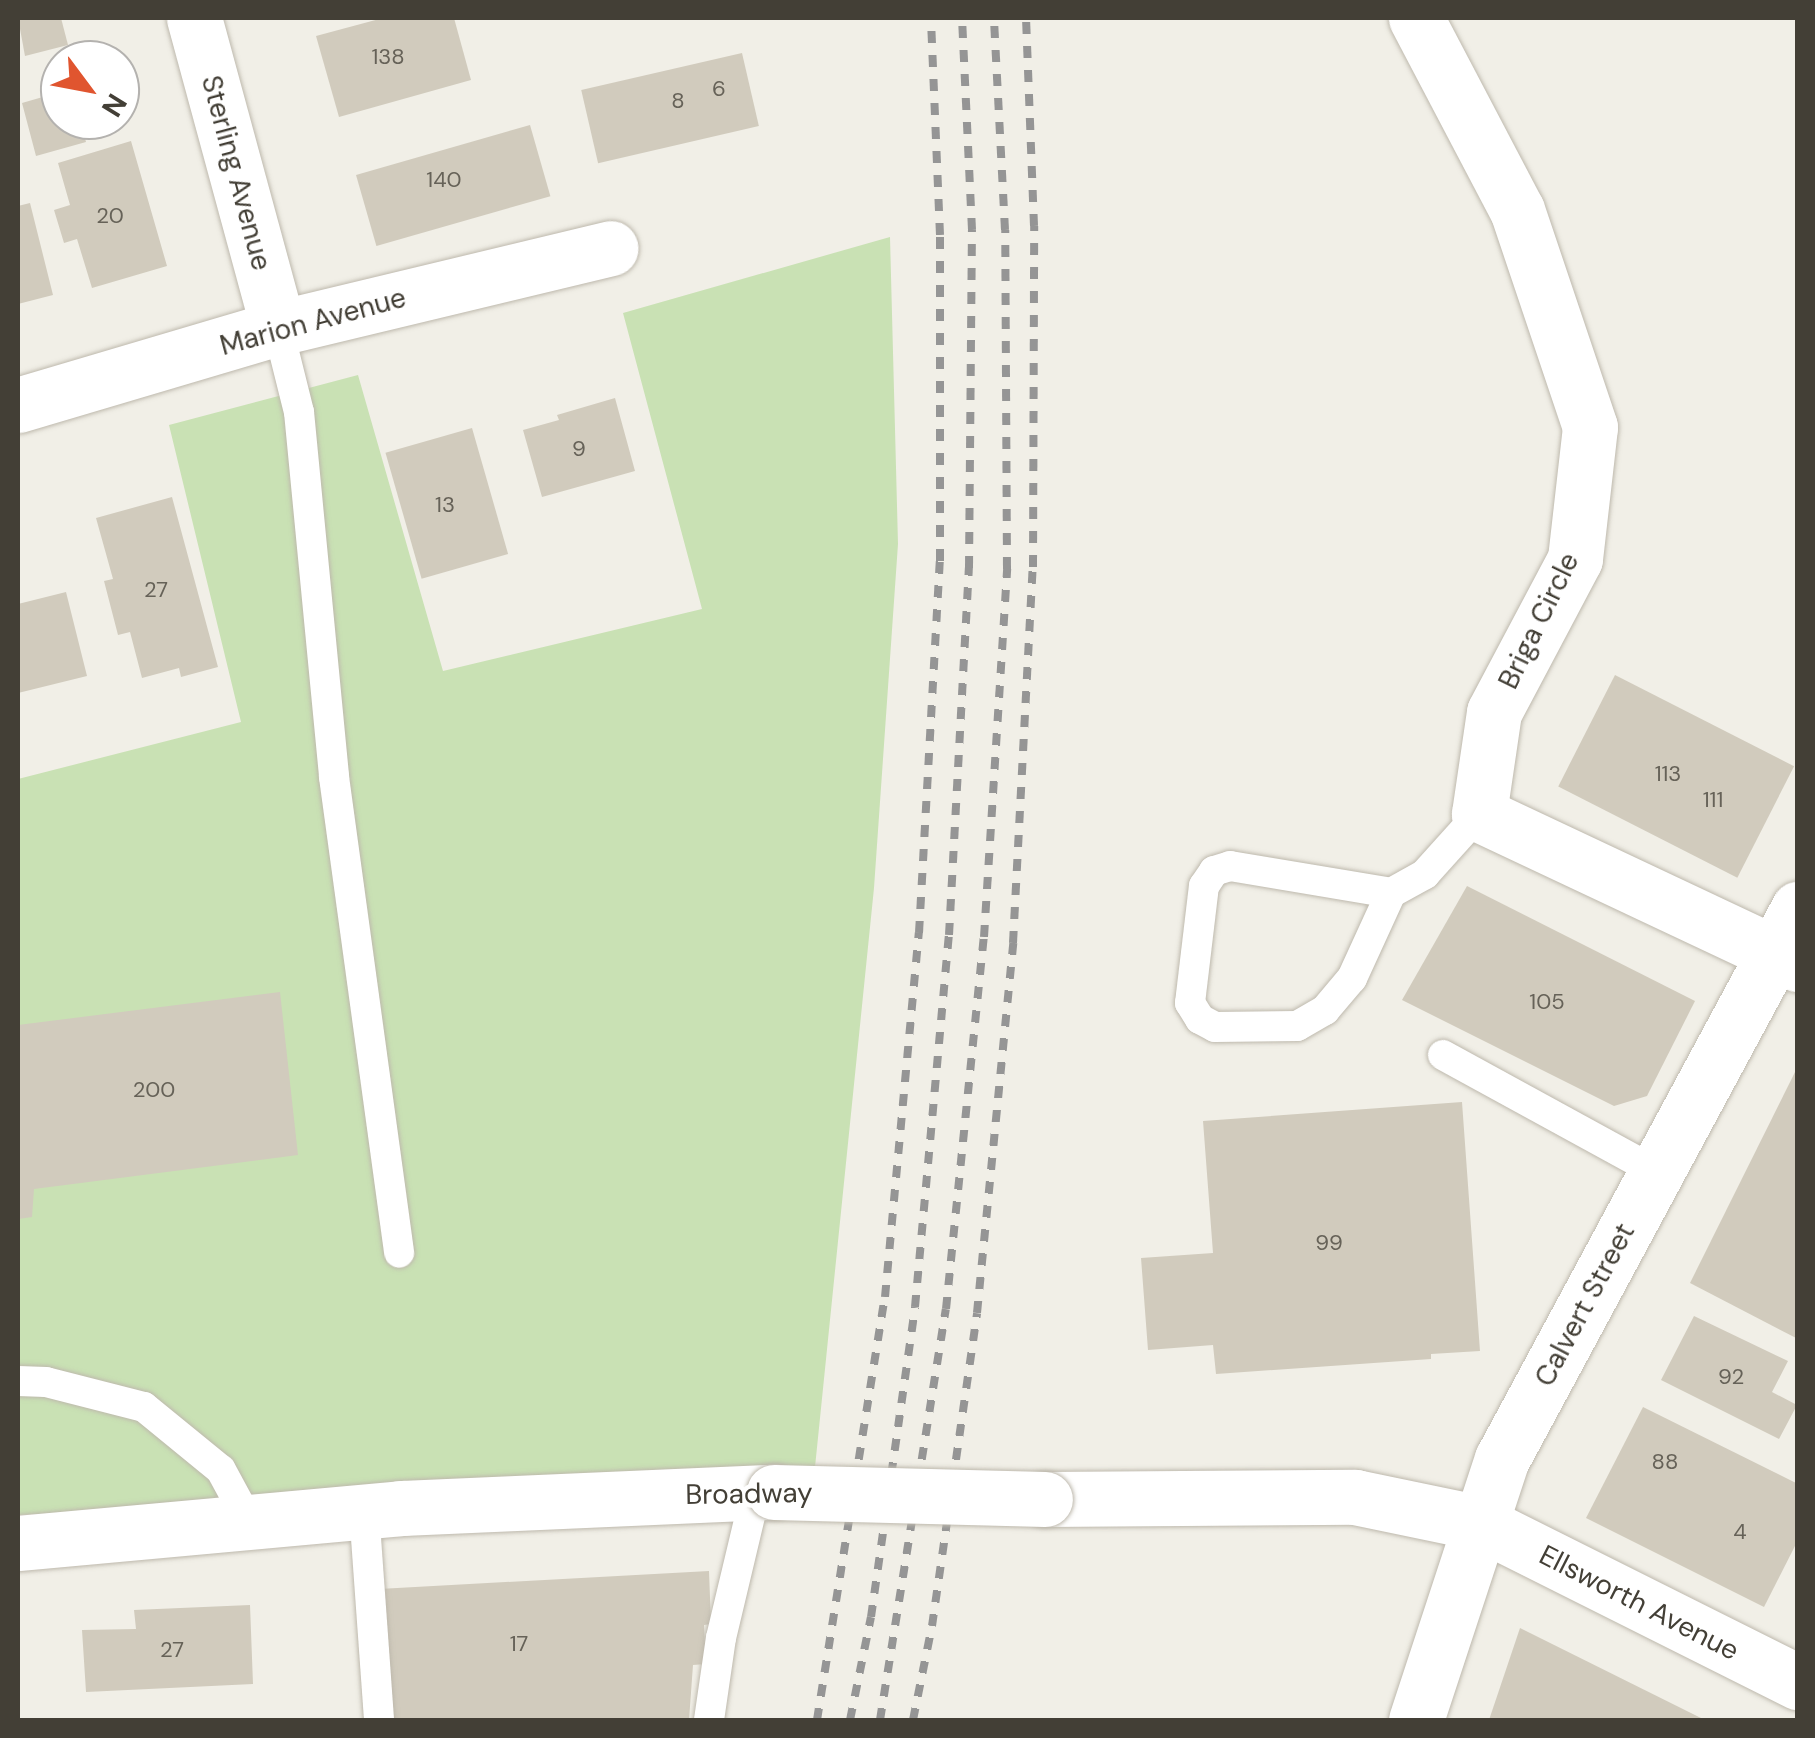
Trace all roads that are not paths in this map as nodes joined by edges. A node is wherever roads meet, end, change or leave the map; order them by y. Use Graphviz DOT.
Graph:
graph roads {
  1 [pos="194,18"];
  2 [pos="1416,18"];
  3 [pos="611,248"];
  4 [pos="278,328"];
  5 [pos="18,405"];
  6 [pos="1478,814"];
  7 [pos="1391,893"];
  8 [pos="1790,942"];
  9 [pos="1444,1055"];
  10 [pos="1657,1172"];
  11 [pos="399,1253"];
  12 [pos="18,1380"];
  13 [pos="765,1492"];
  14 [pos="364,1510"];
  15 [pos="248,1520"];
  16 [pos="1480,1523"];
  17 [pos="18,1543"];
  18 [pos="1798,1682"];
  19 [pos="379,1720"];
  20 [pos="709,1720"];
  21 [pos="1416,1720"];
  1 -- 4 [label="street, Sterling Avenue"];
  2 -- 6 [label="street, Briga Circle"];
  3 -- 4 [label="street, Marion Avenue"];
  4 -- 5 [label="street, Marion Avenue"];
  4 -- 11 [label="lane"];
  6 -- 7 [label="lane"];
  6 -- 8 [label="street"];
  7 -- 7 [label="lane"];
  8 -- 10 [label="street, Calvert Street"];
  9 -- 10 [label="lane"];
  10 -- 16 [label="street, Calvert Street"];
  12 -- 15 [label="lane"];
  13 -- 14 [label="street, Broadway"];
  13 -- 16 [label="street, Broadway, bridge"];
  13 -- 20 [label="lane"];
  14 -- 15 [label="street, Broadway"];
  14 -- 19 [label="lane"];
  15 -- 17 [label="street, Broadway"];
  16 -- 18 [label="street, Ellsworth Avenue"];
  16 -- 21 [label="street, Calvert Street"];
}
